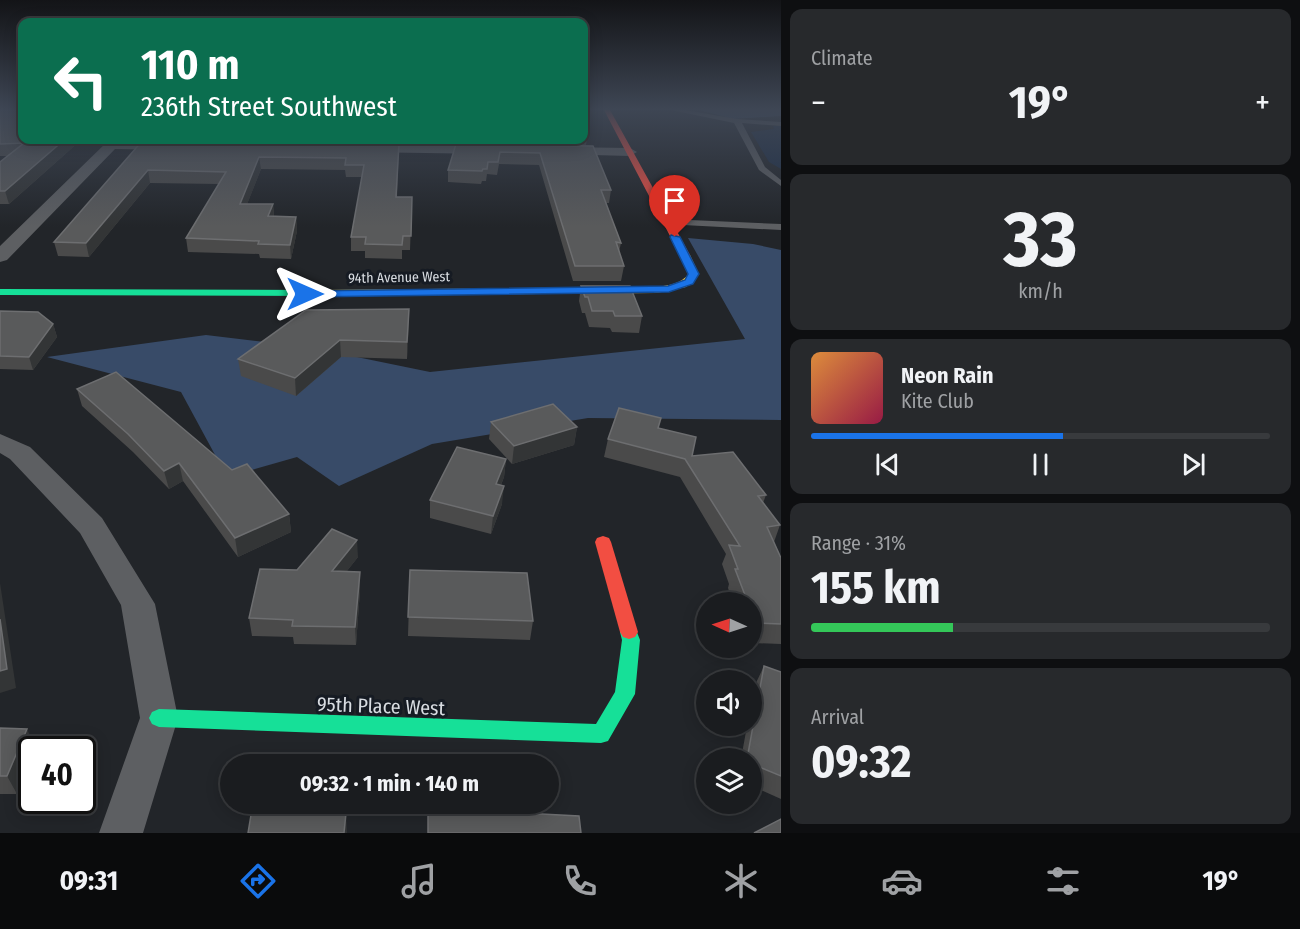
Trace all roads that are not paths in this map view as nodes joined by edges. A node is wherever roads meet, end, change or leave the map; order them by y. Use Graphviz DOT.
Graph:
graph roads {
  1 [pos="107,149"];
  2 [pos="414,149"];
  3 [pos="628,149"];
  4 [pos="752,149"];
  5 [pos="500,150"];
  6 [pos="547,151"];
  7 [pos="630,152"];
  8 [pos="762,168"];
  9 [pos="781,176"];
  10 [pos="781,184"];
  11 [pos="667,222"];
  12 [pos="781,227"];
  13 [pos="0,256"];
  14 [pos="0,292"];
  15 [pos="0,442"];
  16 [pos="603,542"];
  17 [pos="159,718"];
  18 [pos="121,833"];
  1 -- 13 [label="street"];
  2 -- 5 [label="street"];
  3 -- 7 [label="street"];
  4 -- 8 [label="lane"];
  6 -- 7 [label="street"];
  7 -- 11 [label="street"];
  8 -- 9 [label="lane"];
  8 -- 10 [label="lane"];
  11 -- 12 [label="lane"];
  11 -- 14 [label="street, 94th Avenue West"];
  15 -- 17 [label="street"];
  16 -- 17 [label="street, 95th Place West"];
  17 -- 18 [label="street"];
}
